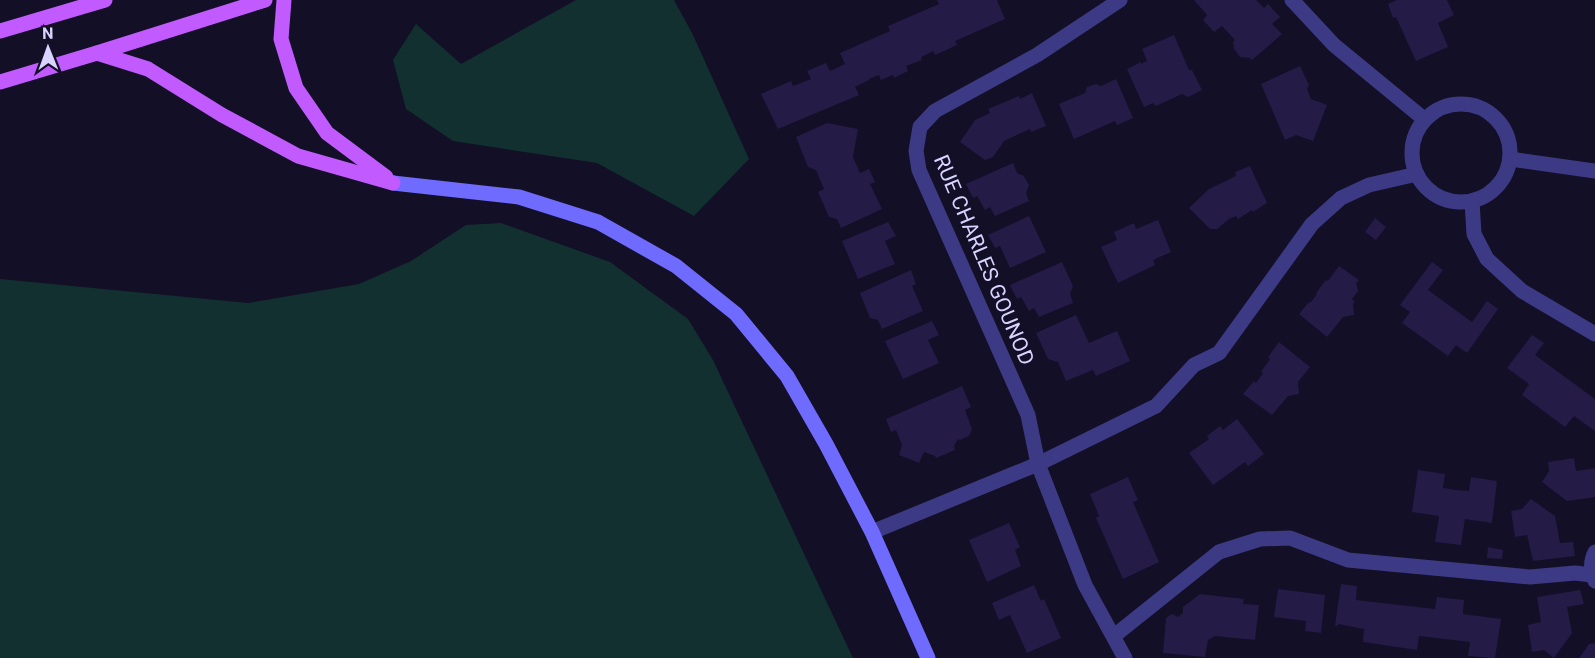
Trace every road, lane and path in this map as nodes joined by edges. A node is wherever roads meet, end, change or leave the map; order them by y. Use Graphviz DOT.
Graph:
graph roads {
  1 [pos="105,0"];
  2 [pos="265,0"];
  3 [pos="284,0"];
  4 [pos="1120,0"];
  5 [pos="1292,0"];
  6 [pos="0,31"];
  7 [pos="97,53"];
  8 [pos="0,82"];
  9 [pos="1424,119"];
  10 [pos="1510,159"];
  11 [pos="1595,171"];
  12 [pos="1417,174"];
  13 [pos="393,183"];
  14 [pos="1472,201"];
  15 [pos="1595,334"];
  16 [pos="1038,464"];
  17 [pos="872,532"];
  18 [pos="1595,552"];
  19 [pos="1593,578"];
  20 [pos="1113,636"];
  21 [pos="928,658"];
  22 [pos="1125,658"];
  1 -- 6 [label="main road"];
  2 -- 7 [label="main road"];
  3 -- 13 [label="main road"];
  4 -- 16 [label="street, RUE CHARLES GOUNOD"];
  5 -- 9 [label="street"];
  7 -- 8 [label="main road"];
  7 -- 13 [label="main road"];
  9 -- 10 [label="street"];
  9 -- 12 [label="street"];
  10 -- 11 [label="street"];
  10 -- 14 [label="street"];
  12 -- 14 [label="street"];
  12 -- 16 [label="street"];
  13 -- 17 [label="street"];
  14 -- 15 [label="street"];
  16 -- 17 [label="street"];
  16 -- 20 [label="street, RUE CHARLES GOUNOD"];
  17 -- 21 [label="street"];
  18 -- 19 [label="street"];
  19 -- 20 [label="street"];
  20 -- 22 [label="street, RUE CHARLES GOUNOD"];
}
